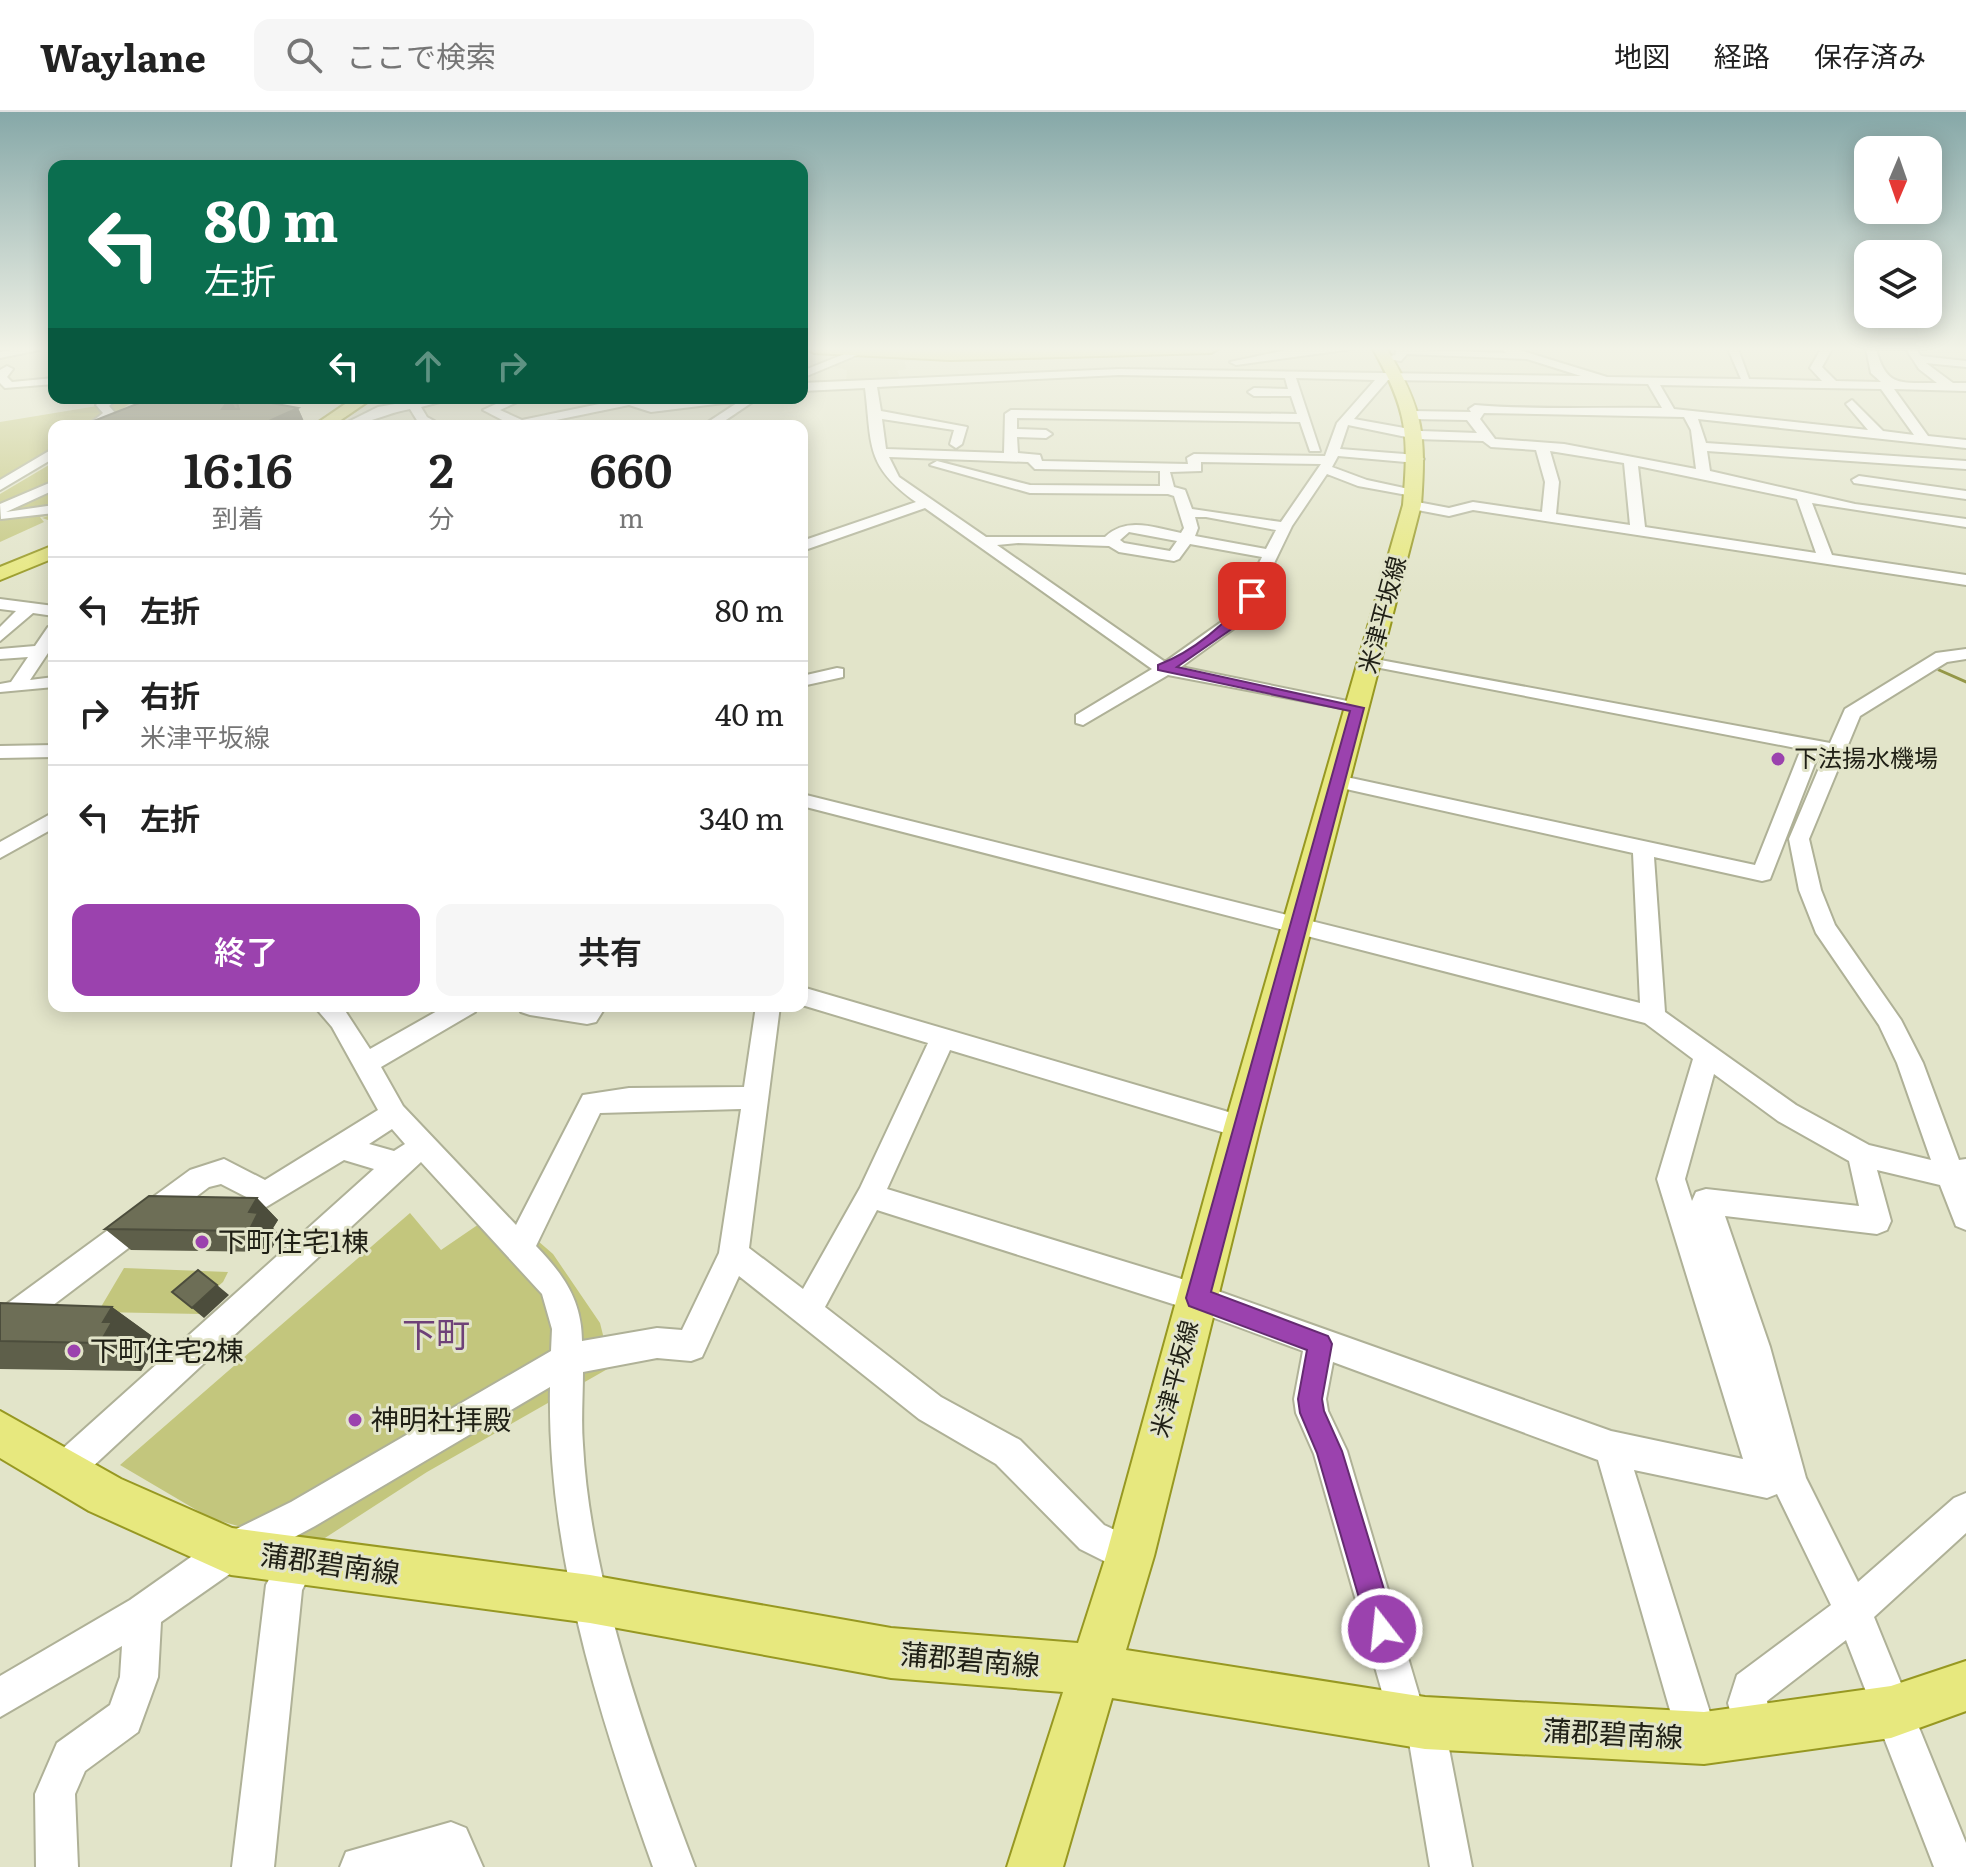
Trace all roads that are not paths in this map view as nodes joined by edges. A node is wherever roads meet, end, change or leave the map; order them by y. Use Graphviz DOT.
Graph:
graph roads {
  1 [pos="880,431"];
  2 [pos="960,431"];
  3 [pos="1322,431"];
  4 [pos="1326,431"];
  5 [pos="1362,431"];
  6 [pos="1401,431"];
  7 [pos="1472,431"];
  8 [pos="1482,431"];
  9 [pos="1545,431"];
  10 [pos="1695,431"];
  11 [pos="1866,431"];
  12 [pos="1919,431"];
  13 [pos="1877,432"];
  14 [pos="1011,433"];
  15 [pos="1046,434"];
  16 [pos="1486,437"];
  17 [pos="1924,439"];
  18 [pos="956,444"];
  19 [pos="1966,444"];
  20 [pos="1542,447"];
  21 [pos="1701,447"];
  22 [pos="1315,448"];
  23 [pos="1558,448"];
  24 [pos="887,453"];
  25 [pos="48,456"];
  26 [pos="993,457"];
  27 [pos="1011,457"];
  28 [pos="1329,461"];
  29 [pos="1631,462"];
  30 [pos="1035,465"];
  31 [pos="1966,465"];
  32 [pos="1164,467"];
  33 [pos="1704,474"];
  34 [pos="1803,477"];
  35 [pos="990,479"];
  36 [pos="1859,480"];
  37 [pos="0,486"];
  38 [pos="1020,486"];
  39 [pos="48,488"];
  40 [pos="1168,490"];
  41 [pos="1966,495"];
  42 [pos="1798,496"];
  43 [pos="1412,499"];
  44 [pos="927,503"];
  45 [pos="0,509"];
  46 [pos="48,513"];
  47 [pos="1186,513"];
  48 [pos="1549,517"];
  49 [pos="0,520"];
  50 [pos="1966,523"];
  51 [pos="1285,527"];
  52 [pos="1638,530"];
  53 [pos="1185,539"];
  54 [pos="982,542"];
  55 [pos="808,544"];
  56 [pos="48,551"];
  57 [pos="48,552"];
  58 [pos="1273,555"];
  59 [pos="1826,559"];
  60 [pos="0,568"];
  61 [pos="0,574"];
  62 [pos="1966,580"];
  63 [pos="0,604"];
  64 [pos="29,608"];
  65 [pos="48,610"];
  66 [pos="0,636"];
  67 [pos="48,638"];
  68 [pos="37,651"];
  69 [pos="0,654"];
  70 [pos="1966,654"];
  71 [pos="1370,661"];
  72 [pos="1162,668"];
  73 [pos="837,673"];
  74 [pos="808,680"];
  75 [pos="48,683"];
  76 [pos="8,688"];
  77 [pos="1357,708"];
  78 [pos="1083,719"];
  79 [pos="1824,748"];
  80 [pos="48,751"];
  81 [pos="0,752"];
  82 [pos="1337,781"];
  83 [pos="808,802"];
  84 [pos="48,823"];
  85 [pos="1643,849"];
  86 [pos="0,851"];
  87 [pos="1297,928"];
  88 [pos="808,998"];
  89 [pos="332,1012"];
  90 [pos="455,1012"];
  91 [pos="568,1012"];
  92 [pos="589,1012"];
  93 [pos="767,1012"];
  94 [pos="1653,1016"];
  95 [pos="943,1038"];
  96 [pos="1707,1055"];
  97 [pos="366,1063"];
  98 [pos="756,1098"];
  99 [pos="394,1114"];
  100 [pos="1242,1127"];
  101 [pos="423,1145"];
  102 [pos="342,1148"];
  103 [pos="1863,1155"];
  104 [pos="398,1164"];
  105 [pos="1957,1171"];
  106 [pos="870,1196"];
  107 [pos="1966,1217"];
  108 [pos="519,1250"];
  109 [pos="734,1254"];
  110 [pos="1198,1298"];
  111 [pos="807,1311"];
  112 [pos="0,1327"];
  113 [pos="1320,1344"];
  114 [pos="568,1359"];
  115 [pos="0,1433"];
  116 [pos="1611,1448"];
  117 [pos="63,1471"];
  118 [pos="1966,1510"];
  119 [pos="231,1551"];
  120 [pos="1130,1556"];
  121 [pos="299,1561"];
  122 [pos="590,1599"];
  123 [pos="143,1613"];
  124 [pos="1843,1618"];
  125 [pos="1096,1670"];
  126 [pos="1966,1686"];
  127 [pos="0,1698"];
  128 [pos="1891,1712"];
  129 [pos="1415,1721"];
  130 [pos="1753,1731"];
  131 [pos="1698,1738"];
  132 [pos="57,1867"];
  133 [pos="253,1867"];
  134 [pos="361,1867"];
  135 [pos="462,1867"];
  136 [pos="674,1867"];
  137 [pos="1035,1867"];
  138 [pos="1451,1867"];
  139 [pos="1955,1867"];
  1 -- 24 [label="street"];
  2 -- 18 [label="street"];
  3 -- 22 [label="street"];
  4 -- 28 [label="street"];
  5 -- 28 [label="street"];
  6 -- 43 [label="main road, 米津平坂線"];
  7 -- 16 [label="street"];
  8 -- 16 [label="street"];
  9 -- 23 [label="street"];
  10 -- 21 [label="street"];
  11 -- 13 [label="street"];
  12 -- 17 [label="street"];
  13 -- 17 [label="street"];
  14 -- 15 [label="street"];
  14 -- 27 [label="street"];
  16 -- 20 [label="street"];
  17 -- 19 [label="street"];
  20 -- 23 [label="street"];
  20 -- 48 [label="street"];
  21 -- 31 [label="street"];
  21 -- 33 [label="street"];
  23 -- 29 [label="street"];
  24 -- 26 [label="street"];
  24 -- 35 [label="street"];
  24 -- 44 [label="street"];
  25 -- 37 [label="street"];
  26 -- 27 [label="street"];
  26 -- 35 [label="street"];
  27 -- 30 [label="street"];
  28 -- 32 [label="street"];
  28 -- 43 [label="street"];
  28 -- 51 [label="street"];
  29 -- 33 [label="street"];
  29 -- 52 [label="street"];
  30 -- 32 [label="street"];
  30 -- 38 [label="street"];
  32 -- 40 [label="street"];
  33 -- 42 [label="street"];
  34 -- 42 [label="street"];
  35 -- 38 [label="street"];
  36 -- 41 [label="street"];
  38 -- 40 [label="street"];
  39 -- 45 [label="street"];
  40 -- 47 [label="street"];
  42 -- 50 [label="street"];
  42 -- 59 [label="street"];
  43 -- 48 [label="street"];
  43 -- 71 [label="main road, 米津平坂線"];
  44 -- 54 [label="street"];
  44 -- 55 [label="street"];
  46 -- 49 [label="street"];
  47 -- 51 [label="street"];
  47 -- 53 [label="street"];
  48 -- 52 [label="street"];
  51 -- 58 [label="street"];
  52 -- 59 [label="street"];
  53 -- 54 [label="street"];
  53 -- 58 [label="street"];
  54 -- 72 [label="street"];
  56 -- 60 [label="street"];
  57 -- 61 [label="main road"];
  58 -- 72 [label="street"];
  59 -- 62 [label="street"];
  63 -- 64 [label="street"];
  64 -- 65 [label="street"];
  64 -- 66 [label="street"];
  67 -- 68 [label="street"];
  68 -- 69 [label="street"];
  68 -- 76 [label="street"];
  70 -- 79 [label="street"];
  71 -- 77 [label="main road, 米津平坂線"];
  71 -- 79 [label="street"];
  72 -- 77 [label="street"];
  72 -- 78 [label="street"];
  73 -- 74 [label="street"];
  75 -- 76 [label="street"];
  77 -- 82 [label="main road, 米津平坂線"];
  79 -- 85 [label="street"];
  79 -- 105 [label="street"];
  80 -- 81 [label="street"];
  82 -- 85 [label="street"];
  82 -- 87 [label="main road, 米津平坂線"];
  83 -- 87 [label="street"];
  84 -- 86 [label="street"];
  85 -- 94 [label="street"];
  87 -- 94 [label="street"];
  87 -- 100 [label="main road, 米津平坂線"];
  88 -- 95 [label="street"];
  89 -- 97 [label="street"];
  90 -- 97 [label="street"];
  91 -- 92 [label="street"];
  93 -- 98 [label="street"];
  94 -- 96 [label="street"];
  95 -- 100 [label="street"];
  95 -- 106 [label="street"];
  96 -- 103 [label="street"];
  96 -- 116 [label="street"];
  97 -- 99 [label="street"];
  98 -- 108 [label="street"];
  98 -- 109 [label="street"];
  99 -- 101 [label="street"];
  99 -- 102 [label="street"];
  100 -- 110 [label="main road, 米津平坂線"];
  101 -- 104 [label="street"];
  101 -- 108 [label="street"];
  102 -- 104 [label="street"];
  102 -- 112 [label="street"];
  103 -- 105 [label="street"];
  103 -- 124 [label="street"];
  104 -- 117 [label="street"];
  105 -- 107 [label="street"];
  106 -- 110 [label="street"];
  106 -- 111 [label="street"];
  108 -- 114 [label="street"];
  109 -- 111 [label="street"];
  109 -- 114 [label="street"];
  110 -- 113 [label="street"];
  110 -- 120 [label="main road, 米津平坂線"];
  111 -- 120 [label="street"];
  113 -- 116 [label="street"];
  113 -- 129 [label="street"];
  114 -- 119 [label="street"];
  114 -- 122 [label="street"];
  115 -- 117 [label="main road, 蒲郡碧南線"];
  116 -- 131 [label="street"];
  117 -- 119 [label="main road, 蒲郡碧南線"];
  118 -- 124 [label="street"];
  119 -- 121 [label="main road, 蒲郡碧南線"];
  119 -- 123 [label="street"];
  120 -- 125 [label="main road, 米津平坂線"];
  121 -- 122 [label="main road, 蒲郡碧南線"];
  121 -- 133 [label="street"];
  122 -- 125 [label="main road, 蒲郡碧南線"];
  122 -- 136 [label="street"];
  123 -- 127 [label="street"];
  123 -- 132 [label="street"];
  124 -- 128 [label="street"];
  124 -- 130 [label="street"];
  125 -- 129 [label="main road, 蒲郡碧南線"];
  125 -- 137 [label="main road, 米津平坂線"];
  126 -- 128 [label="main road, 蒲郡碧南線"];
  128 -- 130 [label="main road, 蒲郡碧南線"];
  128 -- 139 [label="street"];
  129 -- 131 [label="main road, 蒲郡碧南線"];
  129 -- 138 [label="street"];
  130 -- 131 [label="main road, 蒲郡碧南線"];
  134 -- 135 [label="street"];
}
